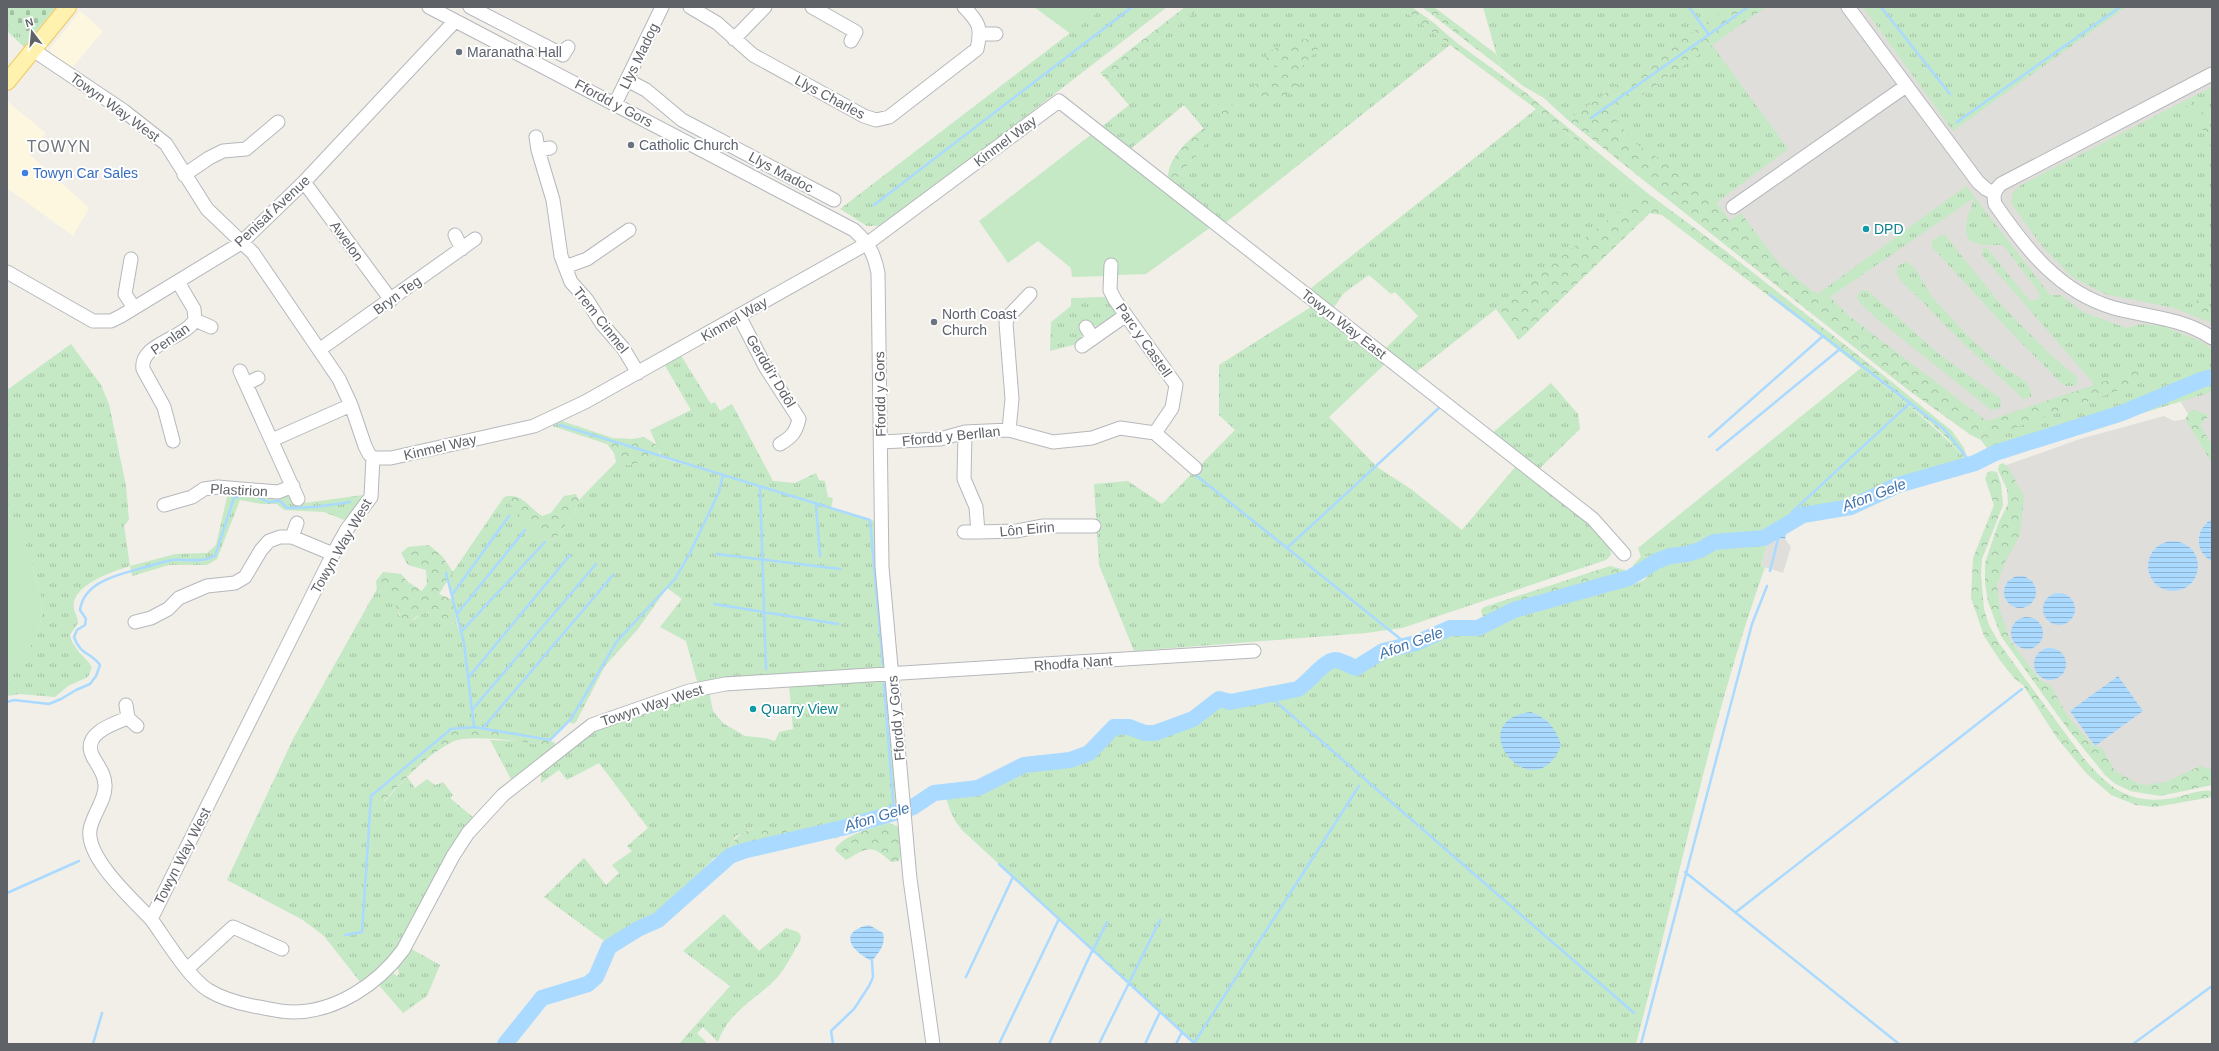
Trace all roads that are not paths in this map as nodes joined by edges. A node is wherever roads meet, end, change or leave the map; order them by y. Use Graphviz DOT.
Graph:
graph roads {
  1 [pos="68,7"];
  2 [pos="429,7"];
  3 [pos="470,7"];
  4 [pos="662,7"];
  5 [pos="690,7"];
  6 [pos="765,7"];
  7 [pos="812,7"];
  8 [pos="964,7"];
  9 [pos="1848,7"];
  10 [pos="455,21"];
  11 [pos="980,34"];
  12 [pos="996,34"];
  13 [pos="734,39"];
  14 [pos="851,41"];
  15 [pos="568,46"];
  16 [pos="33,50"];
  17 [pos="2212,74"];
  18 [pos="627,80"];
  19 [pos="7,82"];
  20 [pos="1906,86"];
  21 [pos="1059,101"];
  22 [pos="615,104"];
  23 [pos="278,122"];
  24 [pos="536,137"];
  25 [pos="184,175"];
  26 [pos="304,182"];
  27 [pos="1994,193"];
  28 [pos="834,200"];
  29 [pos="1733,207"];
  30 [pos="620,229"];
  31 [pos="455,235"];
  32 [pos="475,239"];
  33 [pos="240,243"];
  34 [pos="868,243"];
  35 [pos="462,249"];
  36 [pos="131,259"];
  37 [pos="1111,266"];
  38 [pos="564,267"];
  39 [pos="7,272"];
  40 [pos="178,282"];
  41 [pos="1030,294"];
  42 [pos="391,300"];
  43 [pos="134,308"];
  44 [pos="1126,315"];
  45 [pos="739,316"];
  46 [pos="195,320"];
  47 [pos="211,327"];
  48 [pos="1086,327"];
  49 [pos="1094,338"];
  50 [pos="2212,338"];
  51 [pos="1082,346"];
  52 [pos="319,350"];
  53 [pos="240,371"];
  54 [pos="638,373"];
  55 [pos="258,378"];
  56 [pos="246,384"];
  57 [pos="351,405"];
  58 [pos="1009,430"];
  59 [pos="965,432"];
  60 [pos="1155,432"];
  61 [pos="272,440"];
  62 [pos="173,441"];
  63 [pos="881,442"];
  64 [pos="780,444"];
  65 [pos="373,458"];
  66 [pos="1196,468"];
  67 [pos="293,486"];
  68 [pos="298,499"];
  69 [pos="164,505"];
  70 [pos="297,522"];
  71 [pos="1094,526"];
  72 [pos="964,532"];
  73 [pos="978,532"];
  74 [pos="292,537"];
  75 [pos="333,554"];
  76 [pos="1624,554"];
  77 [pos="136,622"];
  78 [pos="1254,651"];
  79 [pos="892,674"];
  80 [pos="130,717"];
  81 [pos="151,918"];
  82 [pos="282,949"];
  83 [pos="187,969"];
  84 [pos="932,1044"];
  1 -- 16 [label="main road"];
  2 -- 10 [label="street, Ffordd y Gors"];
  3 -- 15 [label="street"];
  4 -- 18 [label="street, Llys Madog"];
  5 -- 13 [label="street, Llys Charles"];
  6 -- 13 [label="street"];
  7 -- 14 [label="street"];
  8 -- 11 [label="street"];
  9 -- 20 [label="street"];
  10 -- 22 [label="street, Ffordd y Gors"];
  10 -- 26 [label="street, Penisaf Avenue"];
  11 -- 12 [label="street"];
  11 -- 13 [label="street, Llys Charles"];
  16 -- 19 [label="main road"];
  16 -- 25 [label="street, Towyn Way West"];
  17 -- 27 [label="street"];
  18 -- 22 [label="street, Llys Madog"];
  18 -- 28 [label="street, Llys Madoc"];
  20 -- 27 [label="street"];
  20 -- 29 [label="street"];
  21 -- 34 [label="street, Kinmel Way"];
  21 -- 76 [label="street, Towyn Way East"];
  22 -- 34 [label="street, Ffordd y Gors"];
  23 -- 25 [label="street"];
  24 -- 38 [label="street, Trem Cinmel"];
  25 -- 33 [label="street, Towyn Way West"];
  26 -- 33 [label="street, Penisaf Avenue"];
  26 -- 42 [label="street, Awelon"];
  27 -- 50 [label="street"];
  30 -- 38 [label="street"];
  31 -- 35 [label="street"];
  32 -- 35 [label="street, Bryn Teg"];
  33 -- 40 [label="street, Penisaf Avenue"];
  33 -- 52 [label="street, Towyn Way West"];
  34 -- 45 [label="street, Kinmel Way"];
  34 -- 63 [label="street, Ffordd y Gors"];
  35 -- 42 [label="street, Bryn Teg"];
  36 -- 43 [label="street"];
  37 -- 44 [label="street, Parc y Castell"];
  38 -- 54 [label="street, Trem Cinmel"];
  39 -- 43 [label="street, Penisaf Avenue"];
  40 -- 43 [label="street, Penisaf Avenue"];
  40 -- 46 [label="street, Penlan"];
  41 -- 58 [label="street"];
  42 -- 52 [label="street, Bryn Teg"];
  44 -- 49 [label="street"];
  44 -- 60 [label="street, Parc y Castell"];
  45 -- 54 [label="street, Kinmel Way"];
  45 -- 64 [label="street, Gerddi'r Ddôl"];
  46 -- 47 [label="street"];
  46 -- 62 [label="street, Penlan"];
  48 -- 49 [label="street"];
  49 -- 51 [label="street"];
  52 -- 57 [label="street, Towyn Way West"];
  53 -- 56 [label="street, Plastirion"];
  54 -- 65 [label="street, Kinmel Way"];
  55 -- 56 [label="street"];
  56 -- 61 [label="street, Plastirion"];
  57 -- 61 [label="street"];
  57 -- 65 [label="street, Towyn Way West"];
  58 -- 59 [label="street, Ffordd y Berllan"];
  58 -- 60 [label="street, Ffordd y Berllan"];
  59 -- 63 [label="street, Ffordd y Berllan"];
  59 -- 73 [label="street"];
  60 -- 66 [label="street"];
  61 -- 67 [label="street, Plastirion"];
  63 -- 79 [label="street, Ffordd y Gors"];
  65 -- 75 [label="street, Towyn Way West"];
  67 -- 68 [label="street, Plastirion"];
  67 -- 69 [label="street, Plastirion"];
  70 -- 74 [label="street"];
  71 -- 73 [label="street, Lôn Eirin"];
  72 -- 73 [label="street, Lôn Eirin"];
  74 -- 75 [label="street"];
  74 -- 77 [label="street"];
  75 -- 81 [label="street, Towyn Way West"];
  78 -- 79 [label="street, Rhodfa Nant"];
  79 -- 83 [label="street, Towyn Way West"];
  79 -- 84 [label="street, Ffordd y Gors"];
  80 -- 81 [label="street"];
  81 -- 83 [label="street, Towyn Way West"];
  82 -- 83 [label="street"];
}
